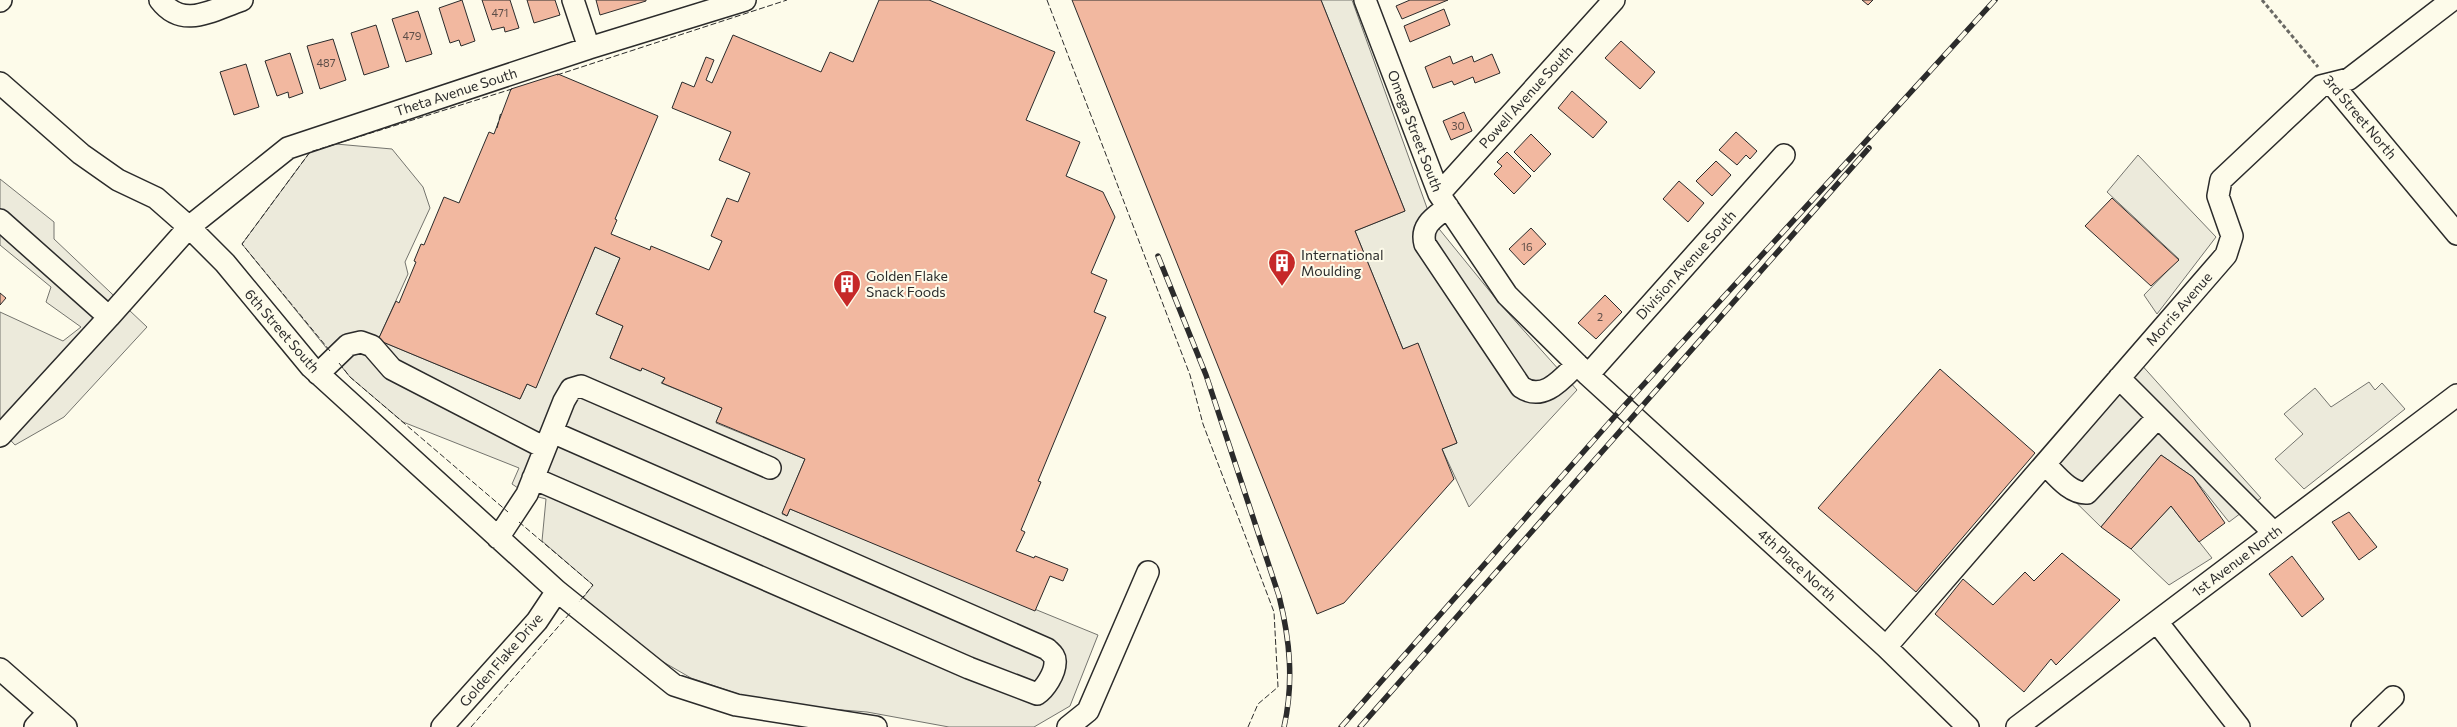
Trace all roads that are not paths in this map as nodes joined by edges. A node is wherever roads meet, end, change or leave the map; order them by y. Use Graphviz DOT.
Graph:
graph roads {
  1 [pos="160,0"];
  2 [pos="242,0"];
  3 [pos="573,0"];
  4 [pos="745,0"];
  5 [pos="1365,0"];
  6 [pos="1614,0"];
  7 [pos="2452,0"];
  8 [pos="589,48"];
  9 [pos="0,83"];
  10 [pos="2332,84"];
  11 [pos="1784,155"];
  12 [pos="1443,201"];
  13 [pos="0,220"];
  14 [pos="189,228"];
  15 [pos="2457,234"];
  16 [pos="109,317"];
  17 [pos="1582,370"];
  18 [pos="318,374"];
  19 [pos="2119,378"];
  20 [pos="2457,395"];
  21 [pos="1622,407"];
  22 [pos="2158,417"];
  23 [pos="0,436"];
  24 [pos="548,440"];
  25 [pos="2045,464"];
  26 [pos="770,468"];
  27 [pos="533,478"];
  28 [pos="2274,533"];
  29 [pos="498,538"];
  30 [pos="1148,572"];
  31 [pos="557,591"];
  32 [pos="2157,622"];
  33 [pos="1886,647"];
  34 [pos="0,669"];
  35 [pos="2393,697"];
  36 [pos="42,719"];
  37 [pos="2026,724"];
  38 [pos="66,727"];
  39 [pos="442,727"];
  40 [pos="876,727"];
  41 [pos="1068,727"];
  42 [pos="1968,727"];
  43 [pos="2239,727"];
  44 [pos="2362,727"];
  1 -- 2 [label="street"];
  3 -- 8 [label="street"];
  4 -- 8 [label="street, Theta Avenue South"];
  5 -- 12 [label="street, Omega Street South"];
  6 -- 12 [label="street, Powell Avenue South"];
  7 -- 10 [label="street, Morris Avenue"];
  8 -- 14 [label="street, Theta Avenue South"];
  9 -- 14 [label="street, 6th Street South"];
  10 -- 15 [label="street, 3rd Street North"];
  10 -- 19 [label="street, Morris Avenue"];
  11 -- 17 [label="street, Division Avenue South"];
  12 -- 17 [label="street, Omega Street South"];
  12 -- 17 [label="street, Powell Avenue South"];
  13 -- 16 [label="street"];
  14 -- 16 [label="street, Theta Avenue South"];
  14 -- 18 [label="street, 6th Street South"];
  16 -- 23 [label="street, Theta Avenue South"];
  17 -- 21 [label="street, Omega Street South"];
  18 -- 24 [label="street"];
  18 -- 29 [label="street, 6th Street South"];
  19 -- 22 [label="street"];
  19 -- 25 [label="street, Morris Avenue"];
  20 -- 28 [label="street, 1st Avenue North"];
  21 -- 33 [label="street, 4th Place North"];
  22 -- 25 [label="street"];
  22 -- 28 [label="street"];
  24 -- 26 [label="street"];
  24 -- 27 [label="street"];
  24 -- 27 [label="street"];
  25 -- 33 [label="street, Morris Avenue"];
  27 -- 29 [label="street"];
  28 -- 32 [label="street, 1st Avenue North"];
  29 -- 31 [label="street, 6th Street South"];
  30 -- 41 [label="street"];
  31 -- 39 [label="street, Golden Flake Drive"];
  31 -- 40 [label="street, 6th Street South"];
  32 -- 37 [label="street, 1st Avenue North"];
  32 -- 43 [label="street"];
  33 -- 42 [label="street, 4th Place North"];
  34 -- 36 [label="street"];
  35 -- 44 [label="street"];
  36 -- 38 [label="street"];
}
